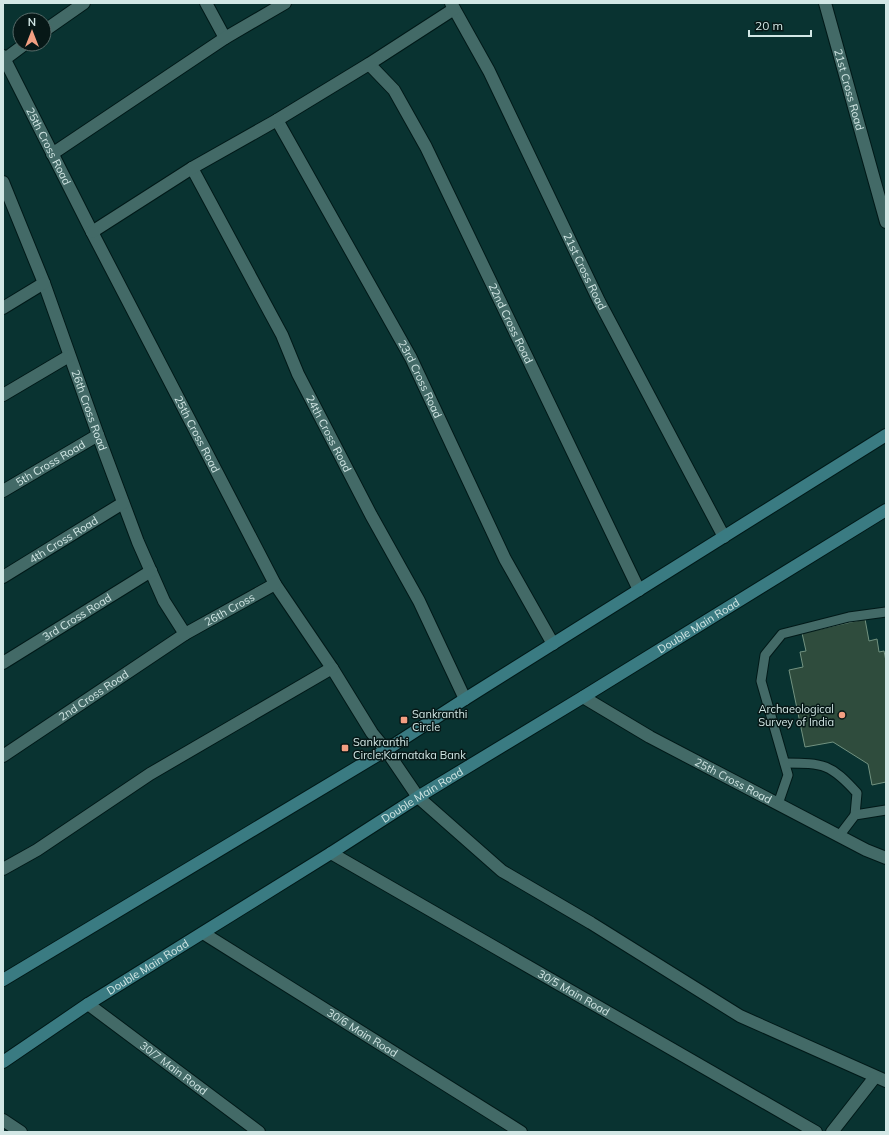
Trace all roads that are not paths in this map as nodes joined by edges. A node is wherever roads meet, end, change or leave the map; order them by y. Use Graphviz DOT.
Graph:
graph roads {
  1 [pos="84,3"];
  2 [pos="206,3"];
  3 [pos="285,3"];
  4 [pos="825,3"];
  5 [pos="453,6"];
  6 [pos="52,25"];
  7 [pos="225,38"];
  8 [pos="4,57"];
  9 [pos="369,64"];
  10 [pos="277,120"];
  11 [pos="52,154"];
  12 [pos="192,168"];
  13 [pos="3,182"];
  14 [pos="8,207"];
  15 [pos="886,222"];
  16 [pos="92,232"];
  17 [pos="44,283"];
  18 [pos="3,308"];
  19 [pos="69,356"];
  20 [pos="3,395"];
  21 [pos="98,435"];
  22 [pos="886,436"];
  23 [pos="3,491"];
  24 [pos="123,503"];
  25 [pos="886,510"];
  26 [pos="724,537"];
  27 [pos="151,571"];
  28 [pos="3,577"];
  29 [pos="275,584"];
  30 [pos="639,590"];
  31 [pos="886,612"];
  32 [pos="185,634"];
  33 [pos="553,644"];
  34 [pos="3,663"];
  35 [pos="332,668"];
  36 [pos="584,697"];
  37 [pos="465,699"];
  38 [pos="386,750"];
  39 [pos="3,756"];
  40 [pos="785,763"];
  41 [pos="418,797"];
  42 [pos="778,804"];
  43 [pos="886,810"];
  44 [pos="855,815"];
  45 [pos="839,836"];
  46 [pos="331,853"];
  47 [pos="886,858"];
  48 [pos="3,869"];
  49 [pos="203,933"];
  50 [pos="3,980"];
  51 [pos="88,1004"];
  52 [pos="3,1062"];
  53 [pos="880,1079"];
  54 [pos="3,1120"];
  55 [pos="21,1132"];
  56 [pos="259,1132"];
  57 [pos="521,1132"];
  58 [pos="816,1132"];
  59 [pos="832,1132"];
  1 -- 6 [label="street"];
  2 -- 7 [label="street"];
  3 -- 7 [label="street"];
  4 -- 15 [label="street, 21st Cross Road"];
  5 -- 9 [label="street"];
  5 -- 26 [label="street, 21st Cross Road"];
  7 -- 11 [label="street"];
  8 -- 11 [label="street, 25th Cross Road"];
  9 -- 10 [label="street"];
  9 -- 30 [label="street, 22nd Cross Road"];
  10 -- 12 [label="street"];
  10 -- 33 [label="street, 23rd Cross Road"];
  11 -- 16 [label="street, 25th Cross Road"];
  12 -- 16 [label="street"];
  12 -- 37 [label="street, 24th Cross Road"];
  13 -- 14 [label="street, 26th Cross Road"];
  14 -- 17 [label="street, 26th Cross Road"];
  16 -- 29 [label="street, 25th Cross Road"];
  17 -- 18 [label="street"];
  17 -- 19 [label="street, 26th Cross Road"];
  19 -- 20 [label="street"];
  19 -- 21 [label="street, 26th Cross Road"];
  21 -- 23 [label="street, 5th Cross Road"];
  21 -- 24 [label="street, 26th Cross Road"];
  22 -- 26 [label="street"];
  24 -- 27 [label="street, 26th Cross Road"];
  24 -- 28 [label="street, 4th Cross Road"];
  25 -- 36 [label="street, Double Main Road"];
  26 -- 30 [label="street"];
  27 -- 32 [label="street, 26th Cross Road"];
  27 -- 34 [label="street, 3rd Cross Road"];
  29 -- 32 [label="street, 26th Cross"];
  29 -- 35 [label="street, 25th Cross Road"];
  30 -- 33 [label="street"];
  31 -- 40 [label="lane"];
  32 -- 39 [label="street, 2nd Cross Road"];
  33 -- 37 [label="street"];
  35 -- 38 [label="street, 25th Cross Road"];
  35 -- 48 [label="street"];
  36 -- 41 [label="street, Double Main Road"];
  36 -- 42 [label="street, 25th Cross Road"];
  37 -- 38 [label="street"];
  38 -- 41 [label="street, 25th Cross Road"];
  38 -- 50 [label="street"];
  40 -- 42 [label="lane"];
  40 -- 44 [label="lane"];
  41 -- 46 [label="street, Double Main Road"];
  41 -- 53 [label="street, 25th Cross Road"];
  42 -- 45 [label="street, 25th Cross Road"];
  43 -- 44 [label="lane"];
  44 -- 45 [label="lane"];
  45 -- 47 [label="street, 25th Cross Road"];
  46 -- 49 [label="street, Double Main Road"];
  46 -- 58 [label="street, 30/5 Main Road"];
  49 -- 51 [label="street, Double Main Road"];
  49 -- 57 [label="street, 30/6 Main Road"];
  51 -- 52 [label="street, Double Main Road"];
  51 -- 56 [label="street, 30/7 Main Road"];
  53 -- 59 [label="street"];
  54 -- 55 [label="street"];
}
